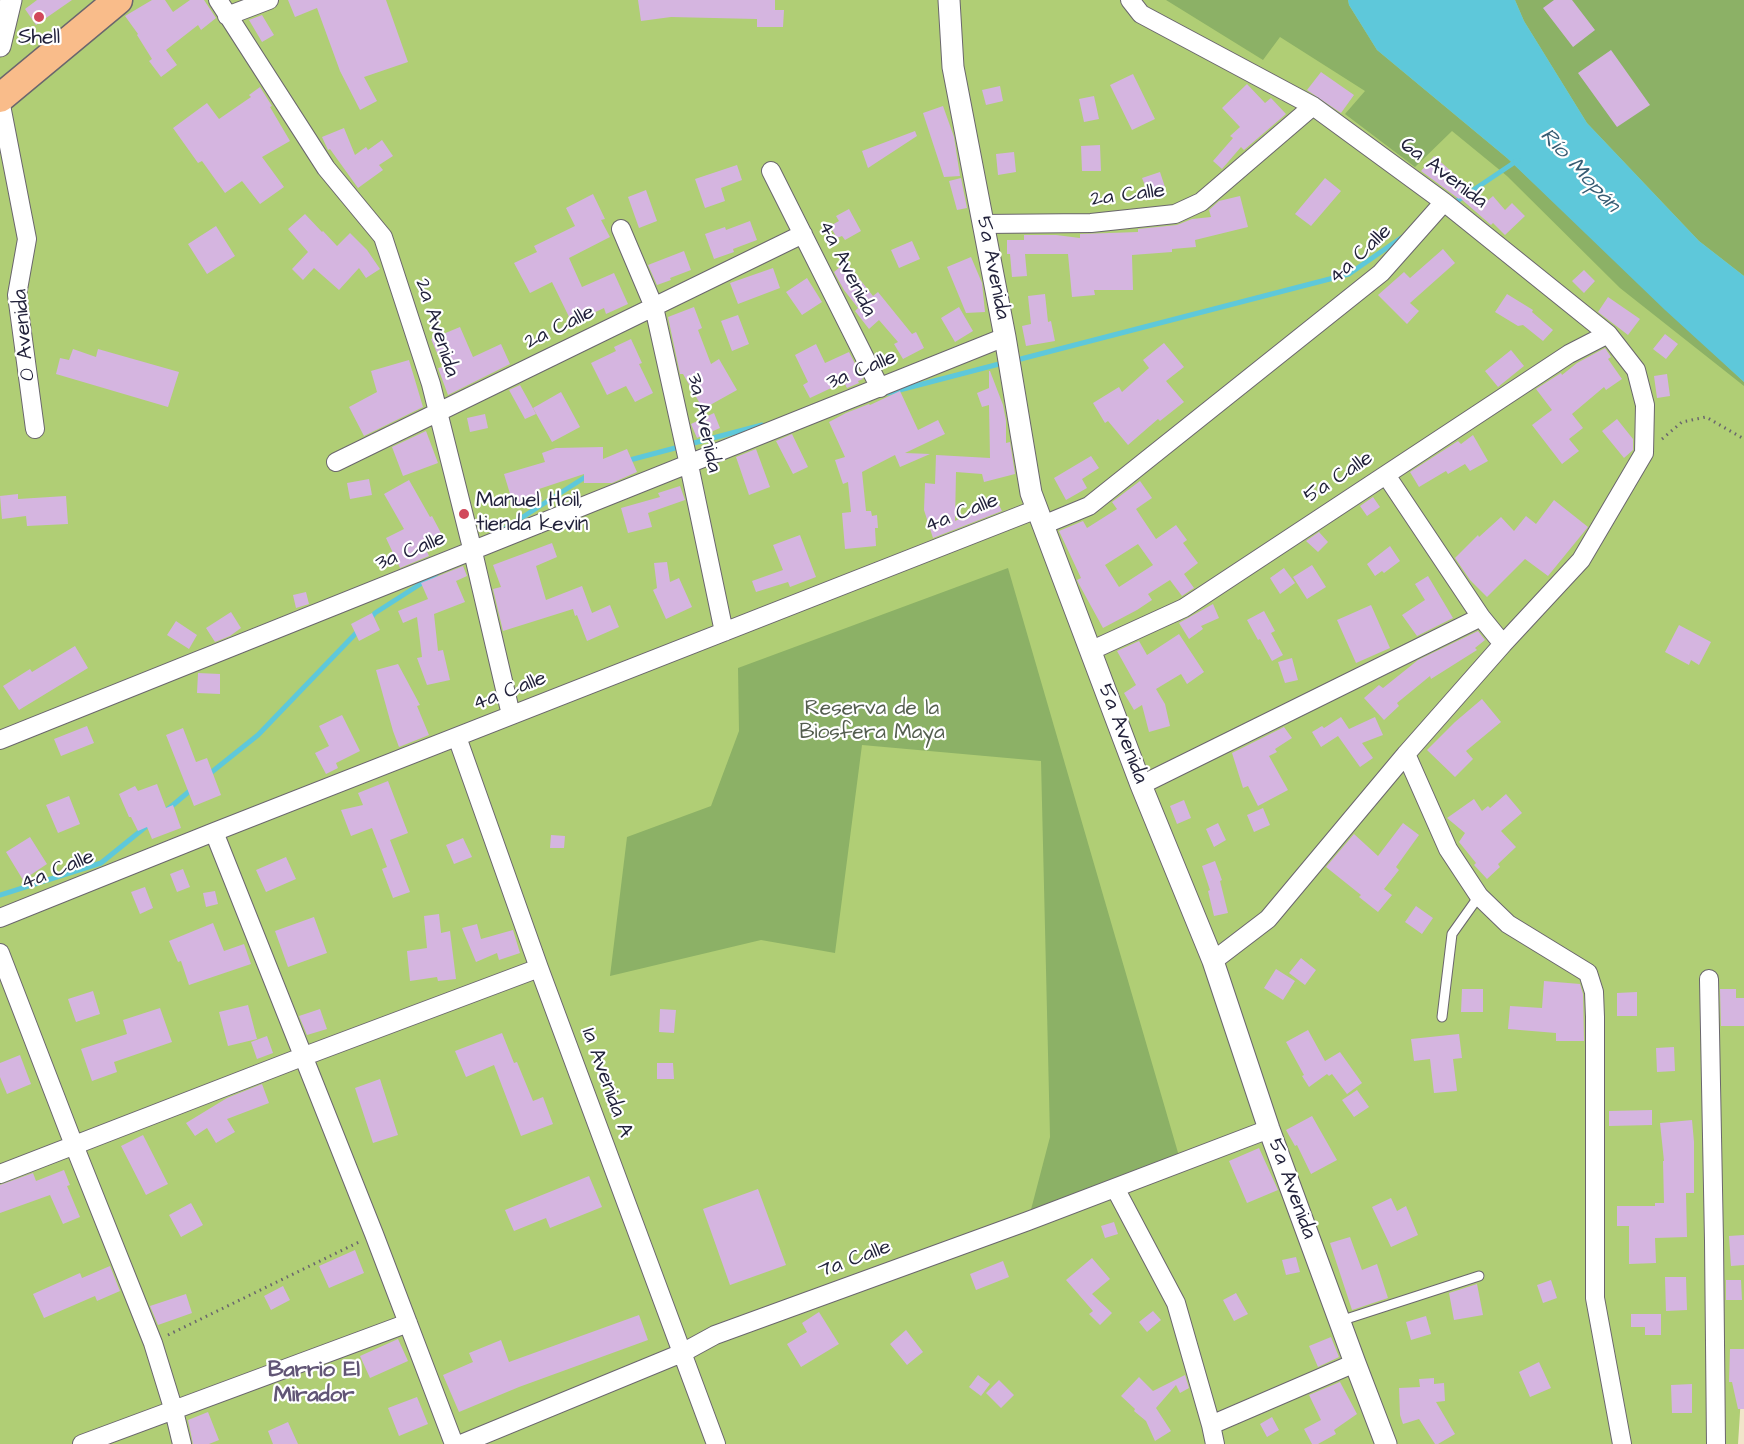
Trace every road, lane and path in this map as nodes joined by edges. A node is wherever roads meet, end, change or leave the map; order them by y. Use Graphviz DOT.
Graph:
graph roads {
  1 [pos="11,0"];
  2 [pos="118,0"];
  3 [pos="269,0"];
  4 [pos="949,0"];
  5 [pos="1130,0"];
  6 [pos="222,8"];
  7 [pos="0,46"];
  8 [pos="0,99"];
  9 [pos="1312,106"];
  10 [pos="771,171"];
  11 [pos="1444,202"];
  12 [pos="983,225"];
  13 [pos="621,229"];
  14 [pos="803,234"];
  15 [pos="654,307"];
  16 [pos="1608,334"];
  17 [pos="1005,337"];
  18 [pos="880,388"];
  19 [pos="438,413"];
  20 [pos="35,429"];
  21 [pos="1744,440"];
  22 [pos="1644,453"];
  23 [pos="336,462"];
  24 [pos="689,465"];
  25 [pos="1386,474"];
  26 [pos="1040,517"];
  27 [pos="473,552"];
  28 [pos="1480,617"];
  29 [pos="724,632"];
  30 [pos="1503,644"];
  31 [pos="1090,651"];
  32 [pos="511,715"];
  33 [pos="457,737"];
  34 [pos="0,740"];
  35 [pos="1406,754"];
  36 [pos="1141,785"];
  37 [pos="214,832"];
  38 [pos="1479,896"];
  39 [pos="0,918"];
  40 [pos="0,953"];
  41 [pos="1213,961"];
  42 [pos="539,968"];
  43 [pos="1709,979"];
  44 [pos="1442,1017"];
  45 [pos="302,1057"];
  46 [pos="1269,1129"];
  47 [pos="74,1145"];
  48 [pos="0,1174"];
  49 [pos="1115,1188"];
  50 [pos="374,1234"];
  51 [pos="1479,1276"];
  52 [pos="1340,1321"];
  53 [pos="408,1323"];
  54 [pos="153,1342"];
  55 [pos="682,1353"];
  56 [pos="1354,1363"];
  57 [pos="174,1411"];
  58 [pos="1211,1425"];
  59 [pos="82,1444"];
  60 [pos="182,1444"];
  61 [pos="454,1444"];
  62 [pos="461,1444"];
  63 [pos="716,1444"];
  64 [pos="1215,1444"];
  65 [pos="1386,1444"];
  66 [pos="1622,1444"];
  67 [pos="1716,1444"];
  1 -- 7 [label="street"];
  2 -- 8 [label="highway"];
  3 -- 6 [label="street"];
  4 -- 12 [label="street, 5a Avenida"];
  5 -- 9 [label="street, 6a Avenida"];
  6 -- 19 [label="street, 2a Avenida"];
  8 -- 20 [label="street, 0 Avenida"];
  9 -- 11 [label="street, 6a Avenida"];
  9 -- 12 [label="street, 2a Calle"];
  10 -- 14 [label="street, 4a Avenida"];
  11 -- 16 [label="street, 6a Avenida"];
  11 -- 26 [label="street, 4a Calle"];
  12 -- 17 [label="street, 5a Avenida"];
  13 -- 15 [label="street, 3a Avenida"];
  14 -- 15 [label="street, 2a Calle"];
  14 -- 18 [label="street, 4a Avenida"];
  15 -- 19 [label="street, 2a Calle"];
  15 -- 24 [label="street, 3a Avenida"];
  16 -- 22 [label="street, 6a Avenida"];
  16 -- 25 [label="street, 5a Calle"];
  17 -- 18 [label="street, 3a Calle"];
  17 -- 26 [label="street, 5a Avenida"];
  18 -- 24 [label="street, 3a Calle"];
  19 -- 23 [label="street, 2a Calle"];
  19 -- 27 [label="street, 2a Avenida"];
  21 -- 22 [label="path"];
  22 -- 30 [label="street"];
  24 -- 27 [label="street, 3a Calle"];
  24 -- 29 [label="street, 3a Avenida"];
  25 -- 28 [label="street"];
  25 -- 31 [label="street, 5a Calle"];
  26 -- 29 [label="street, 4a Calle"];
  26 -- 31 [label="street, 5a Avenida"];
  27 -- 32 [label="street, 2a Avenida"];
  27 -- 34 [label="street, 3a Calle"];
  28 -- 30 [label="street"];
  28 -- 36 [label="street"];
  29 -- 32 [label="street, 4a Calle"];
  30 -- 35 [label="street"];
  31 -- 36 [label="street, 5a Avenida"];
  32 -- 33 [label="street, 4a Calle"];
  33 -- 37 [label="street, 4a Calle"];
  33 -- 42 [label="street, 1a Avenida A"];
  35 -- 38 [label="street"];
  35 -- 41 [label="street"];
  36 -- 41 [label="street, 5a Avenida"];
  37 -- 39 [label="street, 4a Calle"];
  37 -- 45 [label="street"];
  38 -- 44 [label="lane"];
  38 -- 66 [label="street"];
  40 -- 47 [label="street"];
  41 -- 46 [label="street, 5a Avenida"];
  42 -- 45 [label="street"];
  42 -- 55 [label="street, 1a Avenida A"];
  43 -- 67 [label="street"];
  45 -- 47 [label="street"];
  45 -- 50 [label="street"];
  46 -- 49 [label="street, 7a Calle"];
  46 -- 52 [label="street, 5a Avenida"];
  47 -- 48 [label="street"];
  47 -- 54 [label="street"];
  49 -- 55 [label="street, 7a Calle"];
  49 -- 58 [label="street"];
  50 -- 53 [label="street"];
  50 -- 54 [label="path"];
  51 -- 52 [label="lane"];
  52 -- 56 [label="street, 5a Avenida"];
  53 -- 57 [label="street"];
  53 -- 61 [label="street"];
  54 -- 57 [label="street"];
  55 -- 62 [label="street, 7a Calle"];
  55 -- 63 [label="street, 1a Avenida A"];
  56 -- 58 [label="street"];
  56 -- 65 [label="street, 5a Avenida"];
  57 -- 59 [label="street"];
  57 -- 60 [label="street"];
  58 -- 64 [label="street"];
}
